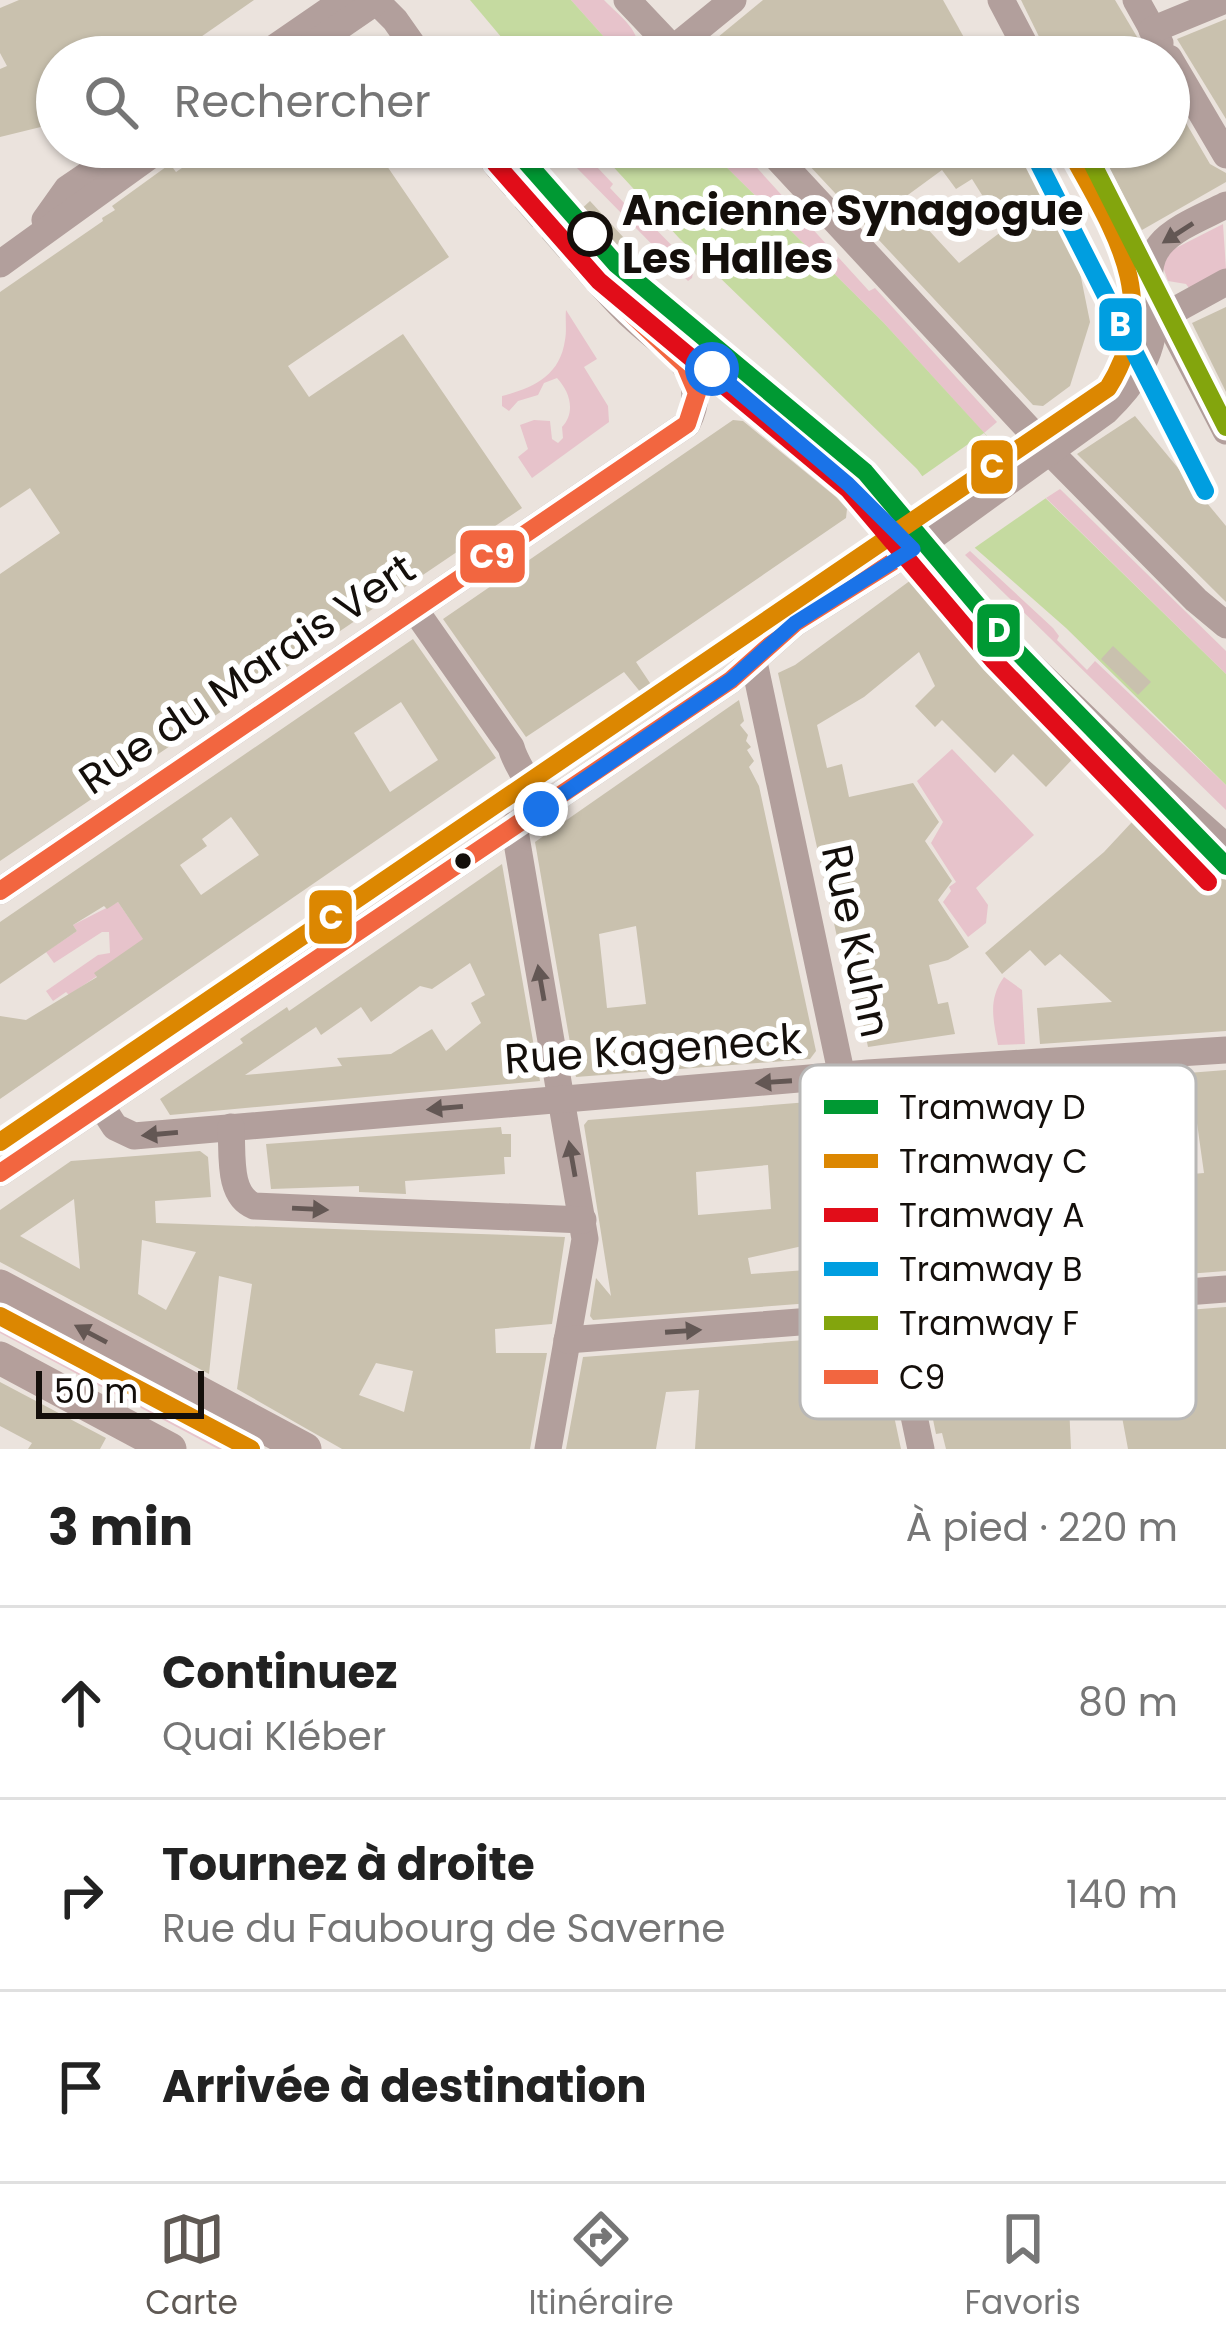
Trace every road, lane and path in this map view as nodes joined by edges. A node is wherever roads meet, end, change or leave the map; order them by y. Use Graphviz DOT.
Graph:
graph roads {
  1 [pos="626,0"];
  2 [pos="1001,0"];
  3 [pos="1136,0"];
  4 [pos="1225,0"];
  5 [pos="725,2"];
  6 [pos="376,5"];
  7 [pos="1152,30"];
  8 [pos="307,36"];
  9 [pos="328,36"];
  10 [pos="403,36"];
  11 [pos="657,36"];
  12 [pos="690,36"];
  13 [pos="1020,36"];
  14 [pos="1156,36"];
  15 [pos="1190,94"];
  16 [pos="1226,155"];
  17 [pos="99,168"];
  18 [pos="132,168"];
  19 [pos="786,168"];
  20 [pos="1089,168"];
  21 [pos="1226,206"];
  22 [pos="0,260"];
  23 [pos="1148,276"];
  24 [pos="1226,282"];
  25 [pos="1168,314"];
  26 [pos="1226,431"];
  27 [pos="1050,452"];
  28 [pos="913,549"];
  29 [pos="415,610"];
  30 [pos="1226,625"];
  31 [pos="754,662"];
  32 [pos="541,809"];
  33 [pos="514,825"];
  34 [pos="1226,847"];
  35 [pos="0,891"];
  36 [pos="1226,1050"];
  37 [pos="839,1065"];
  38 [pos="1004,1065"];
  39 [pos="800,1079"];
  40 [pos="561,1098"];
  41 [pos="102,1107"];
  42 [pos="231,1127"];
  43 [pos="0,1173"];
  44 [pos="583,1220"];
  45 [pos="0,1286"];
  46 [pos="1226,1289"];
  47 [pos="1196,1292"];
  48 [pos="800,1324"];
  49 [pos="567,1340"];
  50 [pos="0,1358"];
  51 [pos="914,1419"];
  52 [pos="170,1449"];
  53 [pos="305,1449"];
  54 [pos="548,1449"];
  55 [pos="920,1449"];
  1 -- 11 [label="street"];
  2 -- 13 [label="street"];
  3 -- 7 [label="street"];
  4 -- 7 [label="street"];
  5 -- 12 [label="street"];
  6 -- 8 [label="street"];
  6 -- 9 [label="street"];
  6 -- 10 [label="street"];
  7 -- 14 [label="street"];
  15 -- 16 [label="street"];
  17 -- 22 [label="street"];
  18 -- 22 [label="street"];
  19 -- 27 [label="street"];
  20 -- 23 [label="street"];
  21 -- 23 [label="street, one-way"];
  23 -- 25 [label="street"];
  23 -- 27 [label="street"];
  24 -- 25 [label="street"];
  25 -- 26 [label="street"];
  27 -- 28 [label="street"];
  27 -- 30 [label="street"];
  28 -- 29 [label="street, Rue du Marais Vert"];
  28 -- 31 [label="street"];
  28 -- 34 [label="street"];
  29 -- 32 [label="street"];
  29 -- 35 [label="street, Rue du Marais Vert"];
  31 -- 32 [label="street"];
  31 -- 37 [label="street, Rue Kuhn"];
  32 -- 33 [label="street"];
  40 -- 33 [label="street, one-way"];
  33 -- 41 [label="street"];
  36 -- 38 [label="street, Rue Kageneck"];
  39 -- 40 [label="street, Rue Kageneck, one-way"];
  40 -- 42 [label="street, Rue Kageneck, one-way"];
  44 -- 40 [label="street, one-way"];
  42 -- 41 [label="street, Rue Kageneck, one-way"];
  41 -- 43 [label="street"];
  42 -- 44 [label="street, one-way"];
  44 -- 49 [label="street"];
  53 -- 45 [label="main road, one-way"];
  46 -- 47 [label="street"];
  49 -- 48 [label="street, one-way"];
  49 -- 54 [label="street"];
  50 -- 52 [label="main road"];
  51 -- 55 [label="street, Rue Kuhn"];
}
